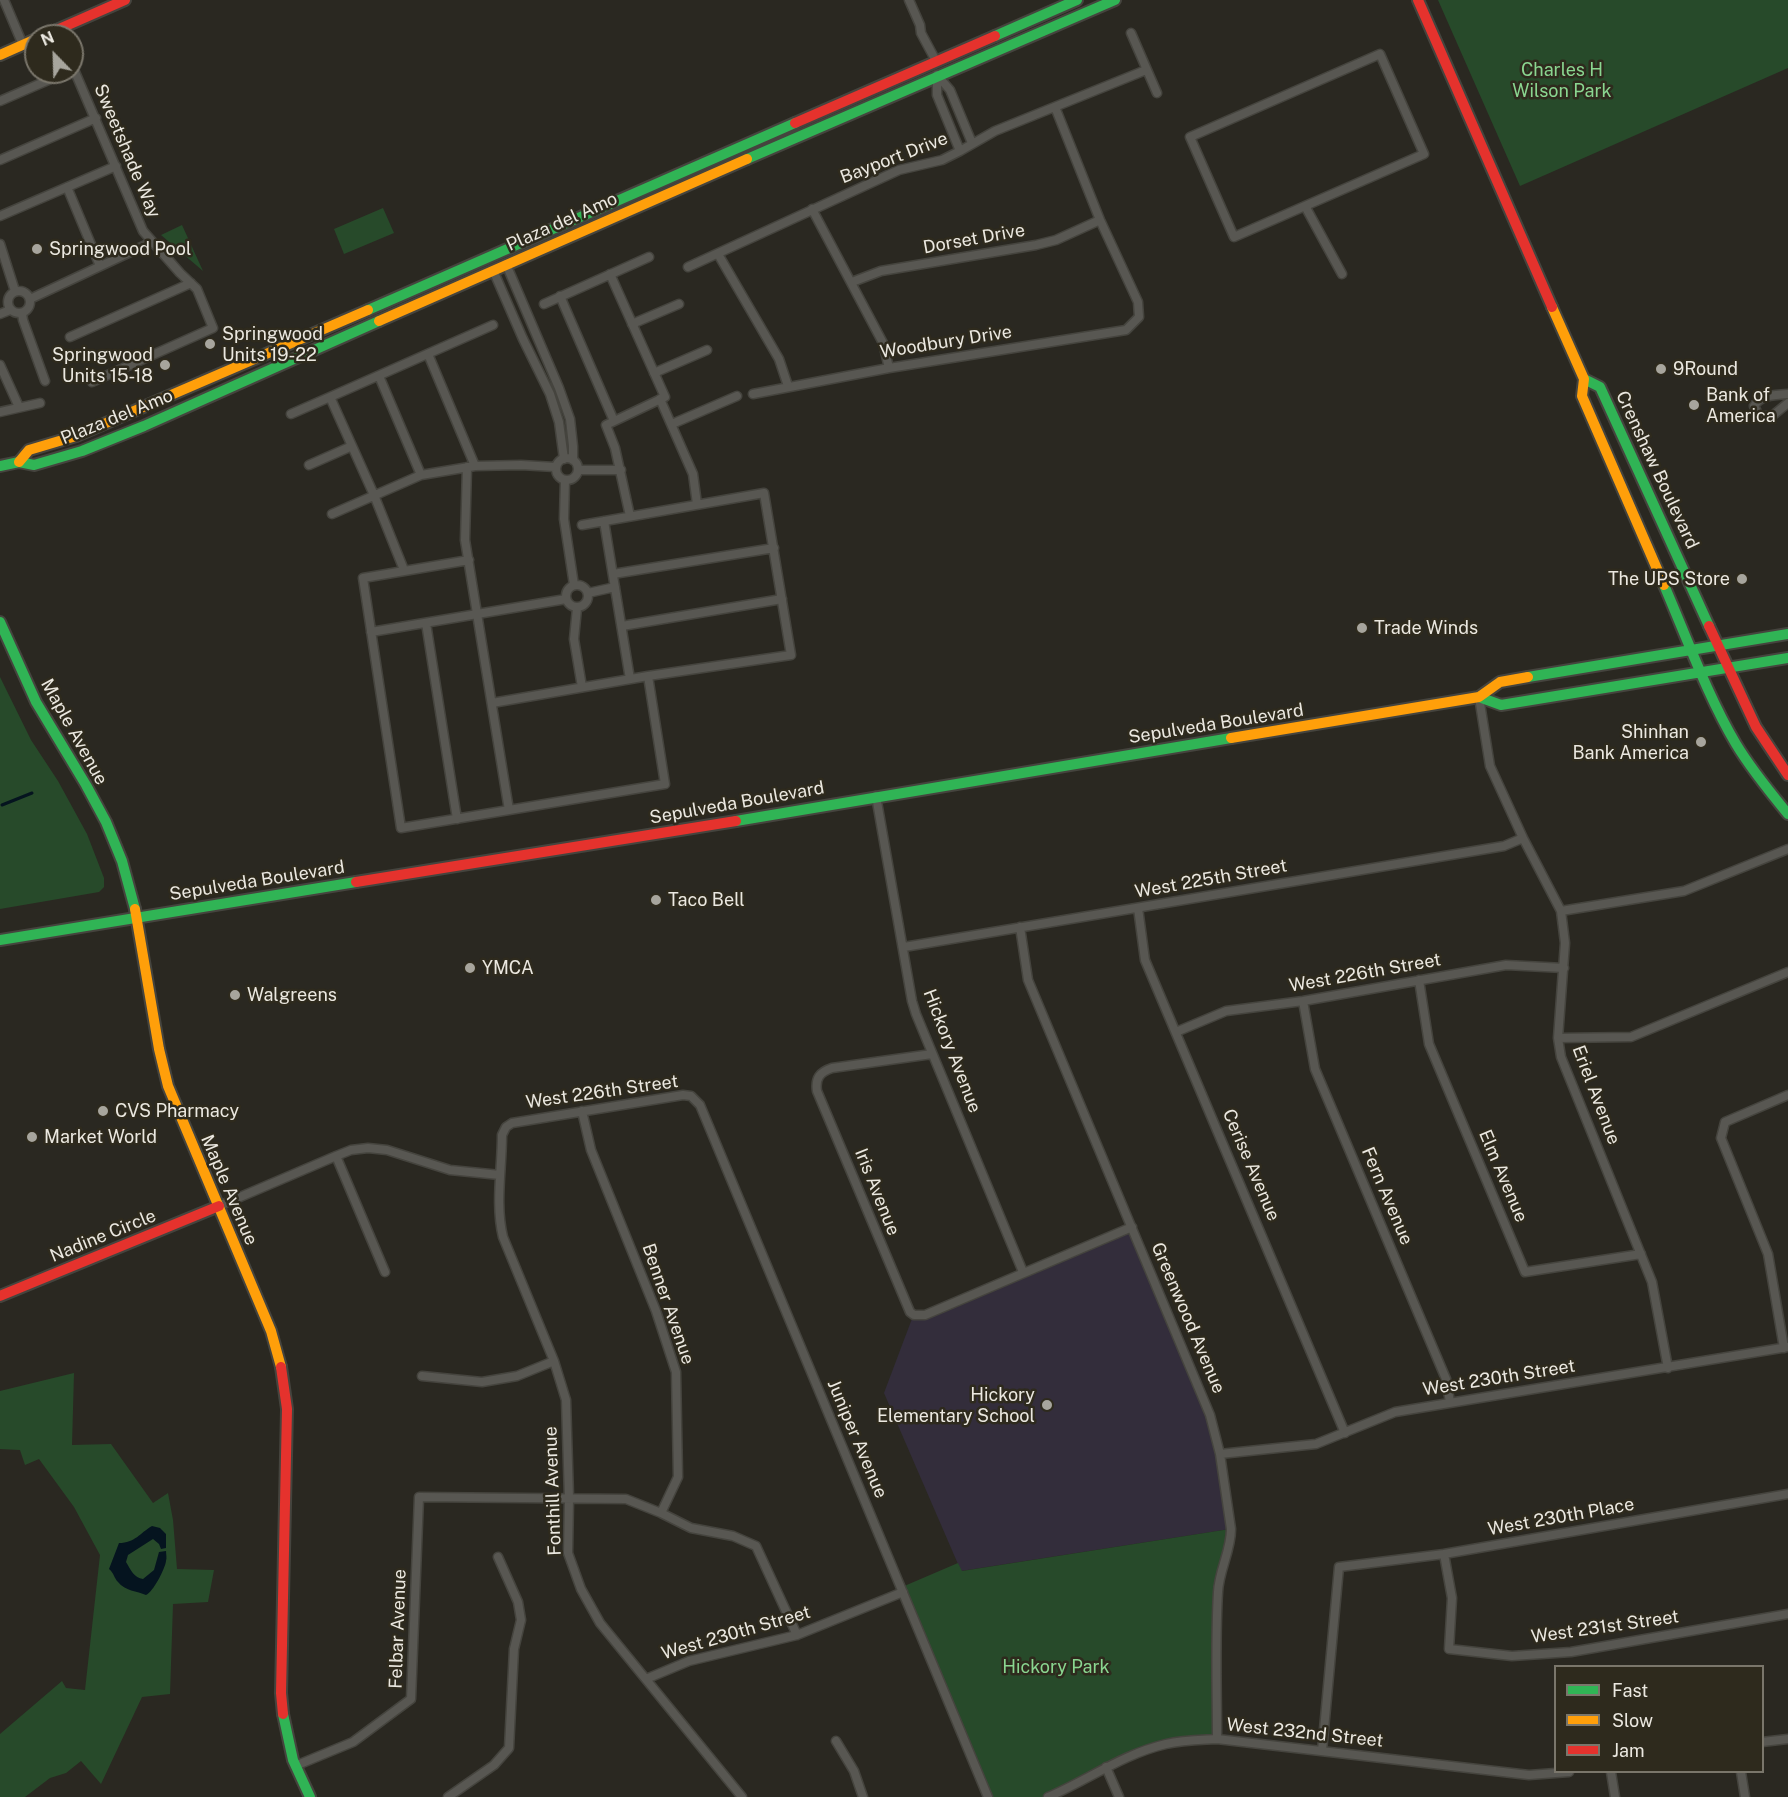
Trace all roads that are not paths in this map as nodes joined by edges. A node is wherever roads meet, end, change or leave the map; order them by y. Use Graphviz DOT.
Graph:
graph roads {
  1 [pos="4,0"];
  2 [pos="125,0"];
  3 [pos="909,0"];
  4 [pos="1077,0"];
  5 [pos="1418,0"];
  6 [pos="1111,1"];
  7 [pos="70,24"];
  8 [pos="1131,33"];
  9 [pos="23,45"];
  10 [pos="0,55"];
  11 [pos="934,56"];
  12 [pos="1146,70"];
  13 [pos="939,74"];
  14 [pos="42,84"];
  15 [pos="78,84"];
  16 [pos="1157,93"];
  17 [pos="0,101"];
  18 [pos="1055,106"];
  19 [pos="96,118"];
  20 [pos="961,118"];
  21 [pos="948,122"];
  22 [pos="972,143"];
  23 [pos="960,151"];
  24 [pos="716,158"];
  25 [pos="0,160"];
  26 [pos="116,166"];
  27 [pos="722,170"];
  28 [pos="67,187"];
  29 [pos="1305,206"];
  30 [pos="812,209"];
  31 [pos="0,216"];
  32 [pos="1100,220"];
  33 [pos="152,242"];
  34 [pos="0,244"];
  35 [pos="501,251"];
  36 [pos="718,254"];
  37 [pos="488,257"];
  38 [pos="649,257"];
  39 [pos="506,264"];
  40 [pos="100,266"];
  41 [pos="688,267"];
  42 [pos="494,270"];
  43 [pos="610,274"];
  44 [pos="1341,274"];
  45 [pos="852,282"];
  46 [pos="190,283"];
  47 [pos="15,291"];
  48 [pos="560,296"];
  49 [pos="30,299"];
  50 [pos="544,304"];
  51 [pos="679,304"];
  52 [pos="10,310"];
  53 [pos="22,313"];
  54 [pos="0,314"];
  55 [pos="632,324"];
  56 [pos="493,325"];
  57 [pos="70,337"];
  58 [pos="707,350"];
  59 [pos="428,354"];
  60 [pos="250,363"];
  61 [pos="0,365"];
  62 [pos="889,368"];
  63 [pos="654,373"];
  64 [pos="256,376"];
  65 [pos="379,376"];
  66 [pos="1584,379"];
  67 [pos="45,381"];
  68 [pos="92,382"];
  69 [pos="788,386"];
  70 [pos="753,394"];
  71 [pos="1788,394"];
  72 [pos="737,396"];
  73 [pos="330,397"];
  74 [pos="660,399"];
  75 [pos="40,403"];
  76 [pos="1788,403"];
  77 [pos="19,408"];
  78 [pos="0,412"];
  79 [pos="291,414"];
  80 [pos="614,421"];
  81 [pos="672,424"];
  82 [pos="70,438"];
  83 [pos="352,446"];
  84 [pos="77,453"];
  85 [pos="568,459"];
  86 [pos="20,462"];
  87 [pos="309,465"];
  88 [pos="0,466"];
  89 [pos="471,467"];
  90 [pos="555,467"];
  91 [pos="578,470"];
  92 [pos="621,471"];
  93 [pos="421,475"];
  94 [pos="565,480"];
  95 [pos="374,495"];
  96 [pos="697,504"];
  97 [pos="332,514"];
  98 [pos="630,516"];
  99 [pos="604,521"];
  100 [pos="582,525"];
  101 [pos="774,548"];
  102 [pos="469,560"];
  103 [pos="404,570"];
  104 [pos="613,574"];
  105 [pos="574,585"];
  106 [pos="615,587"];
  107 [pos="588,593"];
  108 [pos="566,599"];
  109 [pos="782,599"];
  110 [pos="577,608"];
  111 [pos="478,614"];
  112 [pos="0,622"];
  113 [pos="426,623"];
  114 [pos="622,626"];
  115 [pos="371,632"];
  116 [pos="1788,634"];
  117 [pos="1718,645"];
  118 [pos="1693,649"];
  119 [pos="1788,658"];
  120 [pos="1727,668"];
  121 [pos="1702,672"];
  122 [pos="648,676"];
  123 [pos="630,679"];
  124 [pos="582,687"];
  125 [pos="1479,697"];
  126 [pos="492,703"];
  127 [pos="1788,775"];
  128 [pos="876,796"];
  129 [pos="509,810"];
  130 [pos="1788,814"];
  131 [pos="457,819"];
  132 [pos="1523,838"];
  133 [pos="1788,849"];
  134 [pos="1138,908"];
  135 [pos="1561,911"];
  136 [pos="137,916"];
  137 [pos="1020,927"];
  138 [pos="0,940"];
  139 [pos="904,947"];
  140 [pos="1564,968"];
  141 [pos="1788,972"];
  142 [pos="1419,980"];
  143 [pos="1303,1001"];
  144 [pos="1176,1032"];
  145 [pos="1558,1038"];
  146 [pos="932,1054"];
  147 [pos="1788,1095"];
  148 [pos="691,1096"];
  149 [pos="582,1111"];
  150 [pos="336,1156"];
  151 [pos="500,1175"];
  152 [pos="219,1206"];
  153 [pos="1132,1227"];
  154 [pos="1641,1254"];
  155 [pos="385,1272"];
  156 [pos="1023,1272"];
  157 [pos="0,1296"];
  158 [pos="1786,1347"];
  159 [pos="554,1361"];
  160 [pos="1668,1368"];
  161 [pos="422,1376"];
  162 [pos="1450,1402"];
  163 [pos="1346,1432"];
  164 [pos="1220,1454"];
  165 [pos="1788,1494"];
  166 [pos="569,1498"];
  167 [pos="661,1513"];
  168 [pos="1444,1554"];
  169 [pos="498,1557"];
  170 [pos="903,1592"];
  171 [pos="1788,1614"];
  172 [pos="797,1635"];
  173 [pos="646,1679"];
  174 [pos="1217,1739"];
  175 [pos="1788,1739"];
  176 [pos="836,1741"];
  177 [pos="1764,1742"];
  178 [pos="1322,1750"];
  179 [pos="295,1766"];
  180 [pos="1106,1767"];
  181 [pos="1556,1773"];
  182 [pos="1611,1773"];
  183 [pos="1741,1773"];
  184 [pos="310,1797"];
  185 [pos="448,1797"];
  186 [pos="742,1797"];
  187 [pos="863,1797"];
  188 [pos="988,1797"];
  189 [pos="1048,1797"];
  190 [pos="1119,1797"];
  191 [pos="1615,1797"];
  192 [pos="1745,1797"];
  1 -- 9 [label="street"];
  2 -- 7 [label="main road"];
  3 -- 11 [label="street"];
  4 -- 11 [label="main road, Plaza del Amo"];
  5 -- 66 [label="main road, Crenshaw Boulevard"];
  6 -- 13 [label="main road, Plaza del Amo"];
  8 -- 12 [label="street"];
  9 -- 10 [label="main road"];
  11 -- 13 [label="main road"];
  11 -- 24 [label="main road, Plaza del Amo"];
  12 -- 16 [label="street"];
  12 -- 18 [label="street, Bayport Drive"];
  13 -- 20 [label="street"];
  13 -- 21 [label="street"];
  13 -- 27 [label="main road, Plaza del Amo"];
  14 -- 17 [label="street"];
  15 -- 19 [label="street, Sweetshade Way"];
  18 -- 22 [label="street, Bayport Drive"];
  18 -- 32 [label="street"];
  19 -- 25 [label="street"];
  19 -- 26 [label="street, Sweetshade Way"];
  20 -- 21 [label="street"];
  20 -- 22 [label="street"];
  21 -- 23 [label="street"];
  22 -- 23 [label="street, Bayport Drive"];
  23 -- 30 [label="street, Bayport Drive"];
  24 -- 27 [label="main road"];
  24 -- 35 [label="main road, Plaza del Amo"];
  26 -- 28 [label="street"];
  26 -- 33 [label="street, Sweetshade Way"];
  27 -- 39 [label="main road, Plaza del Amo"];
  28 -- 31 [label="street"];
  28 -- 40 [label="street"];
  29 -- 29 [label="street"];
  29 -- 44 [label="street"];
  30 -- 36 [label="street, Bayport Drive"];
  30 -- 45 [label="street"];
  32 -- 45 [label="street, Dorset Drive"];
  32 -- 62 [label="street, Woodbury Drive"];
  33 -- 40 [label="street"];
  33 -- 46 [label="street, Sweetshade Way"];
  34 -- 47 [label="street"];
  35 -- 37 [label="main road, Plaza del Amo"];
  35 -- 39 [label="main road"];
  36 -- 41 [label="street, Bayport Drive"];
  36 -- 69 [label="street"];
  37 -- 42 [label="main road"];
  37 -- 60 [label="main road, Plaza del Amo"];
  38 -- 43 [label="street"];
  39 -- 42 [label="main road, Plaza del Amo"];
  39 -- 85 [label="street"];
  40 -- 49 [label="street"];
  42 -- 64 [label="main road, Plaza del Amo"];
  42 -- 85 [label="street"];
  43 -- 48 [label="street"];
  43 -- 55 [label="street"];
  45 -- 62 [label="street"];
  46 -- 57 [label="street"];
  46 -- 68 [label="street, Sweetshade Way"];
  47 -- 49 [label="street"];
  47 -- 52 [label="street"];
  48 -- 50 [label="street"];
  48 -- 80 [label="street"];
  49 -- 53 [label="street"];
  51 -- 55 [label="street"];
  52 -- 53 [label="street"];
  52 -- 54 [label="street"];
  53 -- 67 [label="street"];
  55 -- 63 [label="street"];
  56 -- 59 [label="street"];
  58 -- 63 [label="street"];
  59 -- 65 [label="street"];
  59 -- 89 [label="street"];
  60 -- 64 [label="main road"];
  60 -- 82 [label="main road, Plaza del Amo"];
  61 -- 77 [label="street"];
  62 -- 69 [label="street, Woodbury Drive"];
  63 -- 74 [label="street"];
  64 -- 84 [label="main road, Plaza del Amo"];
  65 -- 73 [label="street"];
  65 -- 93 [label="street"];
  66 -- 117 [label="main road, Crenshaw Boulevard"];
  66 -- 118 [label="main road, Crenshaw Boulevard"];
  69 -- 70 [label="street, Woodbury Drive"];
  71 -- 76 [label="street"];
  72 -- 81 [label="street"];
  73 -- 79 [label="street"];
  73 -- 83 [label="street"];
  74 -- 80 [label="street"];
  74 -- 81 [label="street"];
  75 -- 77 [label="street"];
  77 -- 78 [label="street"];
  80 -- 92 [label="street"];
  81 -- 96 [label="street"];
  82 -- 84 [label="main road"];
  82 -- 86 [label="main road, Plaza del Amo"];
  83 -- 87 [label="street"];
  83 -- 95 [label="street"];
  84 -- 86 [label="main road, Plaza del Amo"];
  85 -- 90 [label="street"];
  85 -- 91 [label="street"];
  86 -- 88 [label="main road, Plaza del Amo"];
  89 -- 90 [label="street"];
  89 -- 93 [label="street"];
  89 -- 102 [label="street"];
  90 -- 94 [label="street"];
  91 -- 92 [label="street"];
  91 -- 94 [label="street"];
  92 -- 98 [label="street"];
  93 -- 95 [label="street"];
  94 -- 105 [label="street"];
  95 -- 97 [label="street"];
  95 -- 103 [label="street"];
  96 -- 98 [label="street"];
  96 -- 101 [label="street"];
  98 -- 99 [label="street"];
  99 -- 100 [label="street"];
  99 -- 104 [label="street"];
  101 -- 104 [label="street"];
  101 -- 109 [label="street"];
  102 -- 103 [label="street"];
  102 -- 111 [label="street"];
  103 -- 115 [label="street"];
  104 -- 106 [label="street"];
  105 -- 107 [label="street"];
  105 -- 108 [label="street"];
  106 -- 107 [label="street"];
  106 -- 114 [label="street"];
  107 -- 110 [label="street"];
  108 -- 110 [label="street"];
  108 -- 111 [label="street"];
  109 -- 114 [label="street"];
  109 -- 122 [label="street"];
  110 -- 124 [label="street"];
  111 -- 113 [label="street"];
  111 -- 126 [label="street"];
  112 -- 136 [label="main road, Maple Avenue"];
  113 -- 115 [label="street"];
  113 -- 131 [label="street"];
  114 -- 123 [label="street"];
  115 -- 131 [label="street"];
  116 -- 117 [label="main road, Sepulveda Boulevard"];
  117 -- 118 [label="main road, Sepulveda Boulevard"];
  117 -- 120 [label="main road, Crenshaw Boulevard"];
  118 -- 121 [label="main road, Crenshaw Boulevard"];
  118 -- 125 [label="main road, Sepulveda Boulevard"];
  119 -- 120 [label="main road, Sepulveda Boulevard"];
  120 -- 121 [label="main road, Sepulveda Boulevard"];
  120 -- 127 [label="main road, Crenshaw Boulevard"];
  121 -- 125 [label="main road, Sepulveda Boulevard"];
  121 -- 130 [label="main road, Crenshaw Boulevard"];
  122 -- 123 [label="street"];
  122 -- 129 [label="street"];
  123 -- 124 [label="street"];
  124 -- 126 [label="street"];
  125 -- 128 [label="main road, Sepulveda Boulevard"];
  125 -- 132 [label="street, Eriel Avenue"];
  126 -- 129 [label="street"];
  128 -- 136 [label="main road, Sepulveda Boulevard"];
  128 -- 139 [label="street, Hickory Avenue"];
  129 -- 131 [label="street"];
  132 -- 134 [label="street, West 225th Street"];
  132 -- 135 [label="street, Eriel Avenue"];
  133 -- 135 [label="street"];
  134 -- 137 [label="street, West 225th Street"];
  134 -- 144 [label="street, Cerise Avenue"];
  135 -- 140 [label="street, Eriel Avenue"];
  136 -- 138 [label="main road, Sepulveda Boulevard"];
  136 -- 152 [label="main road, Maple Avenue"];
  137 -- 139 [label="street, West 225th Street"];
  137 -- 153 [label="street, Greenwood Avenue"];
  139 -- 146 [label="street, Hickory Avenue"];
  140 -- 142 [label="street, West 226th Street"];
  140 -- 145 [label="street, Eriel Avenue"];
  141 -- 145 [label="street"];
  142 -- 143 [label="street, West 226th Street"];
  142 -- 154 [label="street, Elm Avenue"];
  143 -- 144 [label="street, West 226th Street"];
  143 -- 162 [label="street, Fern Avenue"];
  144 -- 163 [label="street, Cerise Avenue"];
  145 -- 154 [label="street, Eriel Avenue"];
  146 -- 156 [label="street, Hickory Avenue"];
  146 -- 156 [label="street, Iris Avenue"];
  147 -- 158 [label="street"];
  148 -- 149 [label="street, West 226th Street"];
  148 -- 170 [label="street, Juniper Avenue"];
  149 -- 151 [label="street, West 226th Street"];
  149 -- 167 [label="street, Benner Avenue"];
  150 -- 151 [label="street"];
  150 -- 152 [label="street"];
  150 -- 155 [label="street"];
  151 -- 159 [label="street, Fonthill Avenue"];
  152 -- 157 [label="main road, Nadine Circle"];
  152 -- 179 [label="main road, Maple Avenue"];
  153 -- 156 [label="street"];
  153 -- 164 [label="street, Greenwood Avenue"];
  154 -- 160 [label="street, Eriel Avenue"];
  158 -- 160 [label="street, West 230th Street"];
  159 -- 161 [label="street"];
  159 -- 166 [label="street, Fonthill Avenue"];
  160 -- 162 [label="street, West 230th Street"];
  162 -- 163 [label="street, West 230th Street"];
  163 -- 164 [label="street, West 230th Street"];
  164 -- 174 [label="street, Greenwood Avenue"];
  165 -- 168 [label="street, West 230th Place"];
  166 -- 167 [label="street"];
  166 -- 173 [label="street, Fonthill Avenue"];
  166 -- 179 [label="street, Felbar Avenue"];
  167 -- 172 [label="street"];
  168 -- 171 [label="street, West 231st Street"];
  168 -- 178 [label="street, West 230th Place"];
  169 -- 185 [label="street"];
  170 -- 172 [label="street, West 230th Street"];
  170 -- 188 [label="street, Juniper Avenue"];
  172 -- 173 [label="street, West 230th Street"];
  173 -- 186 [label="street, Fonthill Avenue"];
  174 -- 178 [label="street, West 232nd Street"];
  174 -- 180 [label="street, West 232nd Street"];
  175 -- 177 [label="street"];
  176 -- 187 [label="street"];
  178 -- 181 [label="street, West 232nd Street"];
  179 -- 184 [label="main road, Maple Avenue"];
  180 -- 189 [label="street, West 232nd Street"];
  180 -- 190 [label="street"];
  182 -- 191 [label="street"];
  183 -- 192 [label="street"];
}
